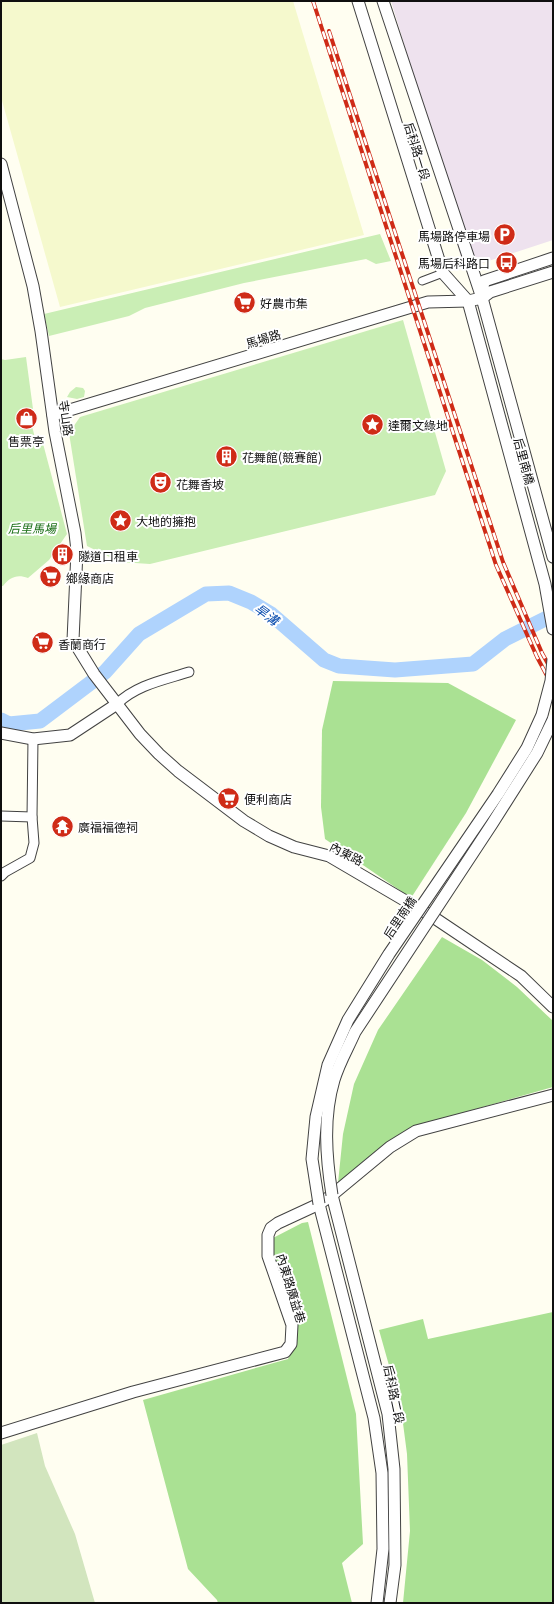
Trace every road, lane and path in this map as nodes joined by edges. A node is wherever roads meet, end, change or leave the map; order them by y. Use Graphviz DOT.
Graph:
graph roads {
  1 [pos="358,1"];
  2 [pos="383,1"];
  3 [pos="1,164"];
  4 [pos="553,258"];
  5 [pos="553,272"];
  6 [pos="443,273"];
  7 [pos="422,281"];
  8 [pos="482,298"];
  9 [pos="468,301"];
  10 [pos="53,415"];
  11 [pos="553,557"];
  12 [pos="553,629"];
  13 [pos="553,659"];
  14 [pos="189,672"];
  15 [pos="104,688"];
  16 [pos="117,704"];
  17 [pos="553,720"];
  18 [pos="1,733"];
  19 [pos="33,739"];
  20 [pos="1,816"];
  21 [pos="32,816"];
  22 [pos="1,876"];
  23 [pos="553,1007"];
  24 [pos="553,1095"];
  25 [pos="332,1195"];
  26 [pos="319,1204"];
  27 [pos="1,1432"];
  28 [pos="377,1603"];
  29 [pos="390,1603"];
  1 -- 6 [label="street, 后科路一段"];
  2 -- 8 [label="street, 后科路一段"];
  3 -- 10 [label="street, 寺山路"];
  4 -- 8 [label="street"];
  5 -- 8 [label="street, 馬場路"];
  6 -- 7 [label="street"];
  6 -- 9 [label="street, 后科路一段"];
  8 -- 9 [label="street, 馬場路"];
  8 -- 11 [label="street, 后里南橋"];
  9 -- 10 [label="street, 馬場路"];
  9 -- 12 [label="street, 后里南橋"];
  10 -- 15 [label="street, 寺山路"];
  13 -- 26 [label="street, 后里南橋, bridge"];
  14 -- 16 [label="street"];
  15 -- 16 [label="street, 內東路"];
  16 -- 19 [label="street"];
  16 -- 23 [label="street, 內東路"];
  17 -- 25 [label="street, bridge"];
  18 -- 19 [label="street"];
  19 -- 21 [label="street"];
  20 -- 21 [label="street"];
  21 -- 22 [label="street"];
  24 -- 25 [label="street, 內東路廣益巷"];
  25 -- 26 [label="street, 內東路廣益巷"];
  25 -- 29 [label="street, 后科路二段"];
  26 -- 27 [label="street, 內東路廣益巷"];
  26 -- 28 [label="street"];
}
